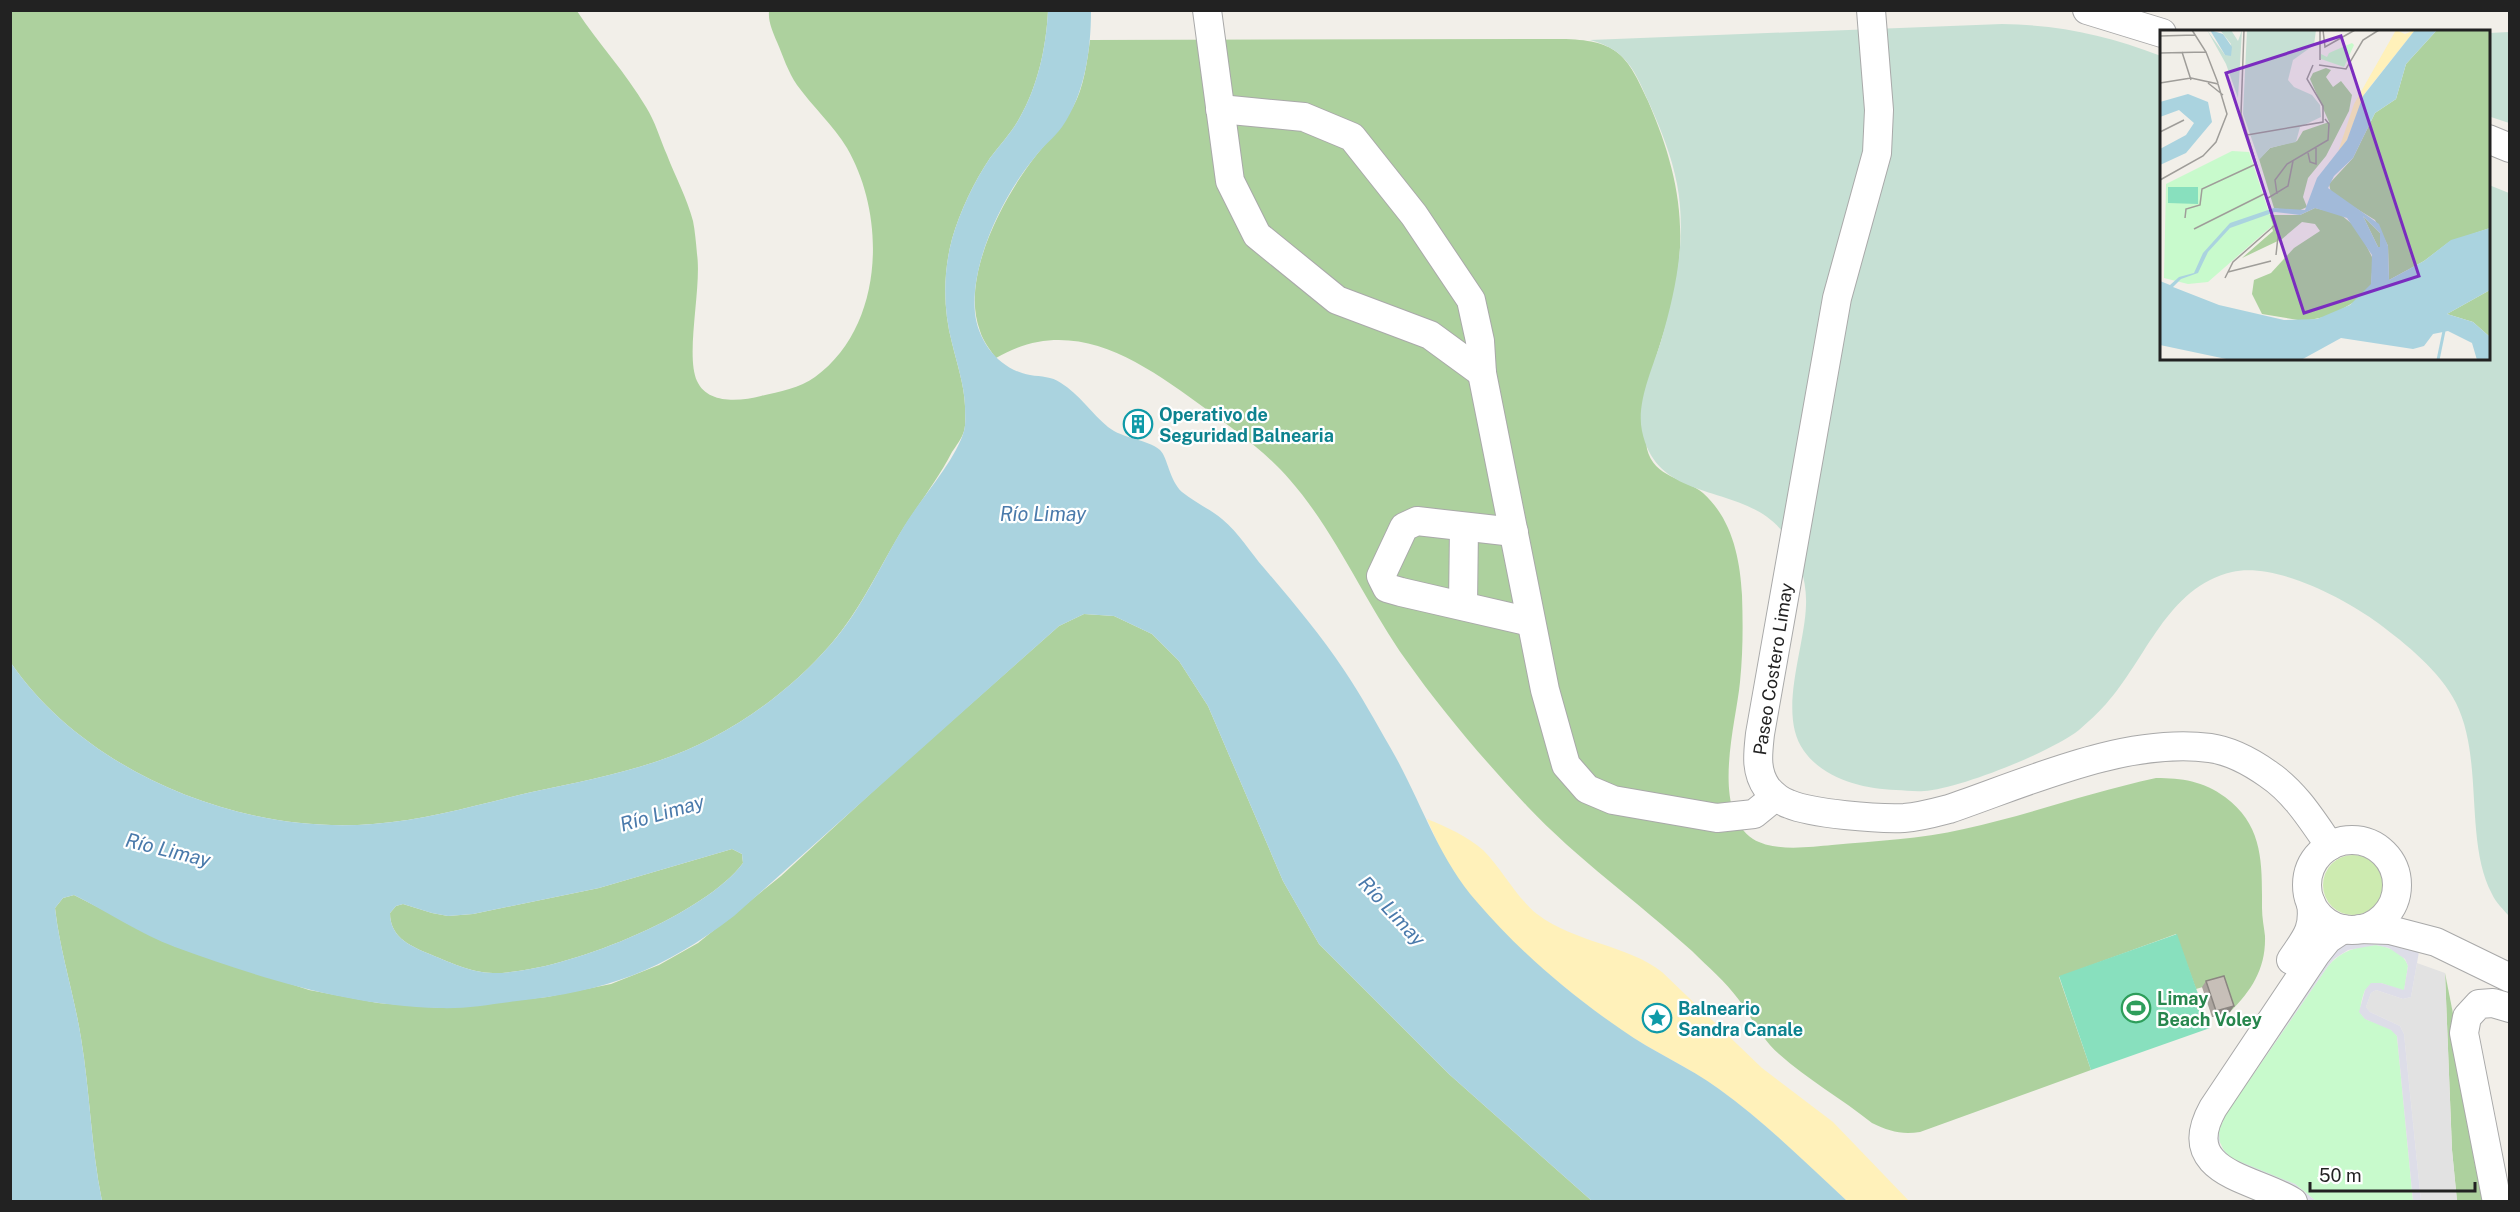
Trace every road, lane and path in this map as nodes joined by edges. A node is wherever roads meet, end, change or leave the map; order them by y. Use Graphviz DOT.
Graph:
graph roads {
  1 [pos="1207,10"];
  2 [pos="1871,10"];
  3 [pos="2087,10"];
  4 [pos="2160,32"];
  5 [pos="1220,109"];
  6 [pos="2490,140"];
  7 [pos="2510,148"];
  8 [pos="1482,373"];
  9 [pos="1464,527"];
  10 [pos="1514,532"];
  11 [pos="1463,605"];
  12 [pos="1532,622"];
  13 [pos="1775,796"];
  14 [pos="2330,846"];
  15 [pos="2397,888"];
  16 [pos="2311,903"];
  17 [pos="2351,929"];
  18 [pos="2436,942"];
  19 [pos="2510,978"];
  20 [pos="2510,1008"];
  21 [pos="2247,1202"];
  22 [pos="2293,1202"];
  23 [pos="2497,1202"];
  1 -- 5 [label="street"];
  2 -- 13 [label="street, Paseo Costero Limay"];
  3 -- 4 [label="street"];
  5 -- 8 [label="street"];
  5 -- 8 [label="street"];
  6 -- 7 [label="street"];
  8 -- 10 [label="street"];
  9 -- 10 [label="street"];
  9 -- 11 [label="street"];
  9 -- 11 [label="street"];
  10 -- 12 [label="street"];
  11 -- 12 [label="street"];
  12 -- 13 [label="street"];
  13 -- 14 [label="street"];
  14 -- 15 [label="street"];
  14 -- 16 [label="street"];
  15 -- 17 [label="street"];
  15 -- 18 [label="street"];
  16 -- 17 [label="street"];
  16 -- 21 [label="street"];
  17 -- 18 [label="street"];
  17 -- 22 [label="street"];
  18 -- 19 [label="street"];
  20 -- 23 [label="street"];
}
